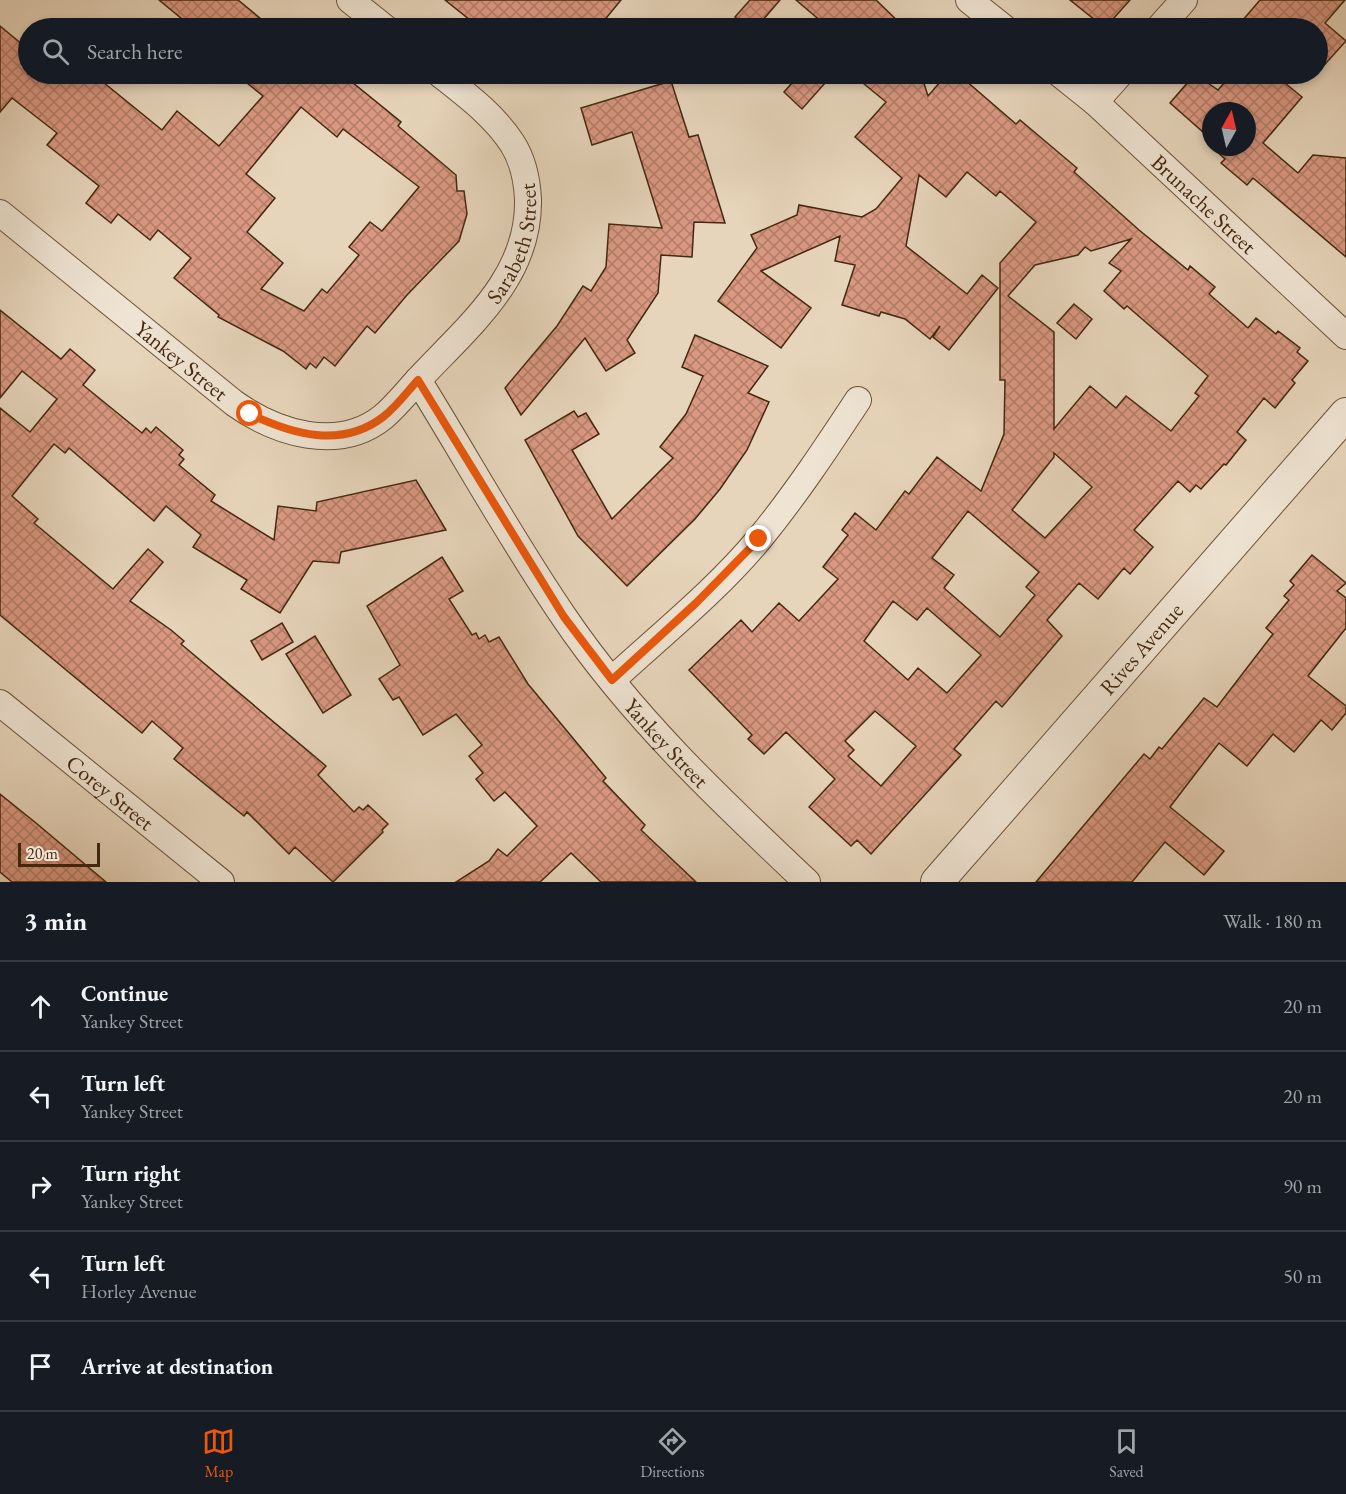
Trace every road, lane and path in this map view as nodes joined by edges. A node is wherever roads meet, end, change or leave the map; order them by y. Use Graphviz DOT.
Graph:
graph roads {
  1 [pos="350,0"];
  2 [pos="969,0"];
  3 [pos="1184,0"];
  4 [pos="372,18"];
  5 [pos="992,18"];
  6 [pos="1168,18"];
  7 [pos="452,84"];
  8 [pos="1072,84"];
  9 [pos="1111,84"];
  10 [pos="1095,102"];
  11 [pos="0,213"];
  12 [pos="1346,336"];
  13 [pos="418,380"];
  14 [pos="858,400"];
  15 [pos="1346,414"];
  16 [pos="612,680"];
  17 [pos="0,703"];
  18 [pos="221,882"];
  19 [pos="807,882"];
  20 [pos="937,882"];
  1 -- 4 [label="street"];
  2 -- 5 [label="street"];
  3 -- 6 [label="street"];
  7 -- 13 [label="street, Sarabeth Street"];
  8 -- 10 [label="street, Brunache Street"];
  9 -- 10 [label="street"];
  10 -- 12 [label="street, Brunache Street"];
  11 -- 13 [label="street, Yankey Street"];
  13 -- 16 [label="street, Yankey Street"];
  14 -- 16 [label="street"];
  15 -- 20 [label="street, Rives Avenue"];
  16 -- 19 [label="street, Yankey Street"];
  17 -- 18 [label="street, Corey Street"];
}
